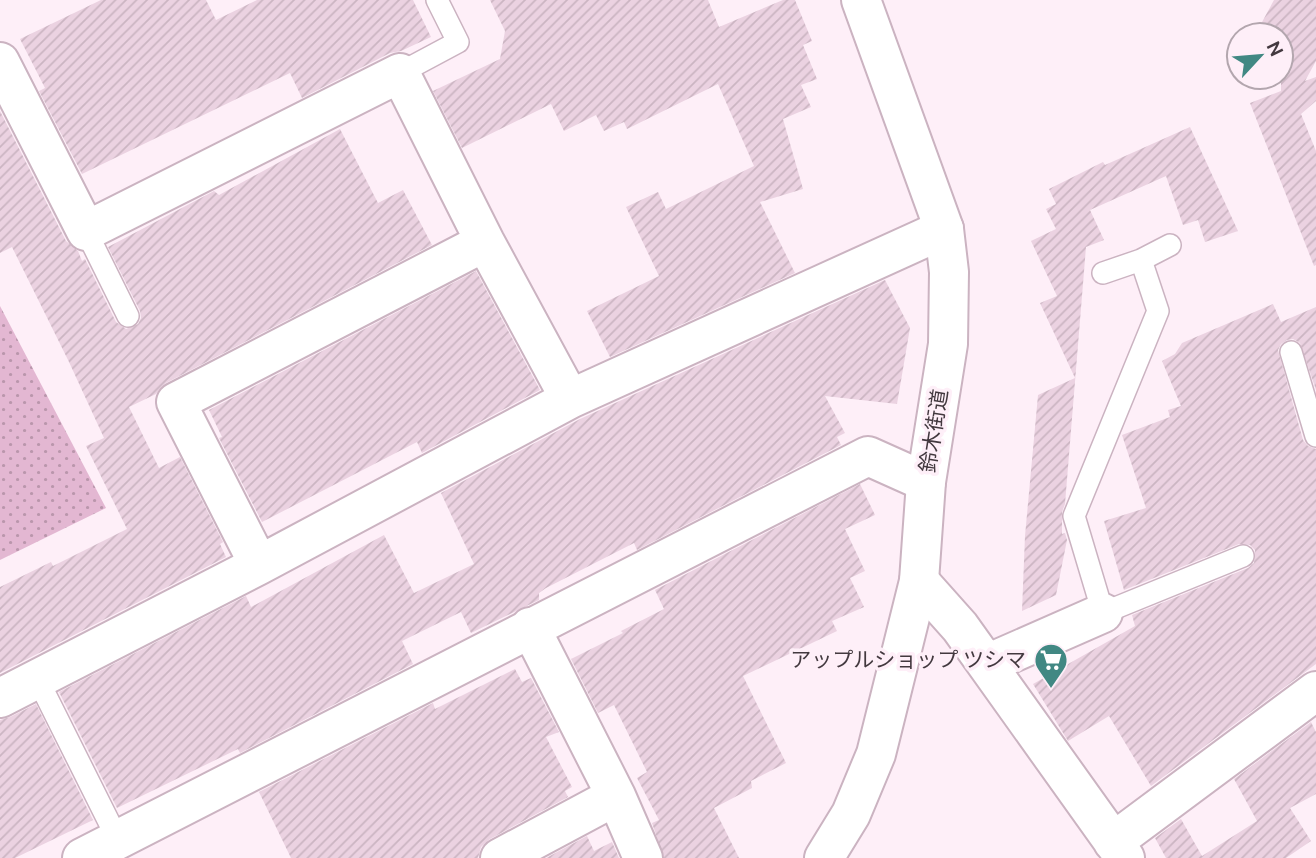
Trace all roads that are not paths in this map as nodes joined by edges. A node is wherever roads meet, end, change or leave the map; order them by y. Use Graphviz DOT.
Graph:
graph roads {
  1 [pos="437,0"];
  2 [pos="861,0"];
  3 [pos="0,62"];
  4 [pos="400,73"];
  5 [pos="944,229"];
  6 [pos="86,231"];
  7 [pos="485,242"];
  8 [pos="1170,245"];
  9 [pos="1141,260"];
  10 [pos="1103,273"];
  11 [pos="128,316"];
  12 [pos="1291,352"];
  13 [pos="570,399"];
  14 [pos="1316,436"];
  15 [pos="926,482"];
  16 [pos="1243,556"];
  17 [pos="259,565"];
  18 [pos="919,581"];
  19 [pos="1102,612"];
  20 [pos="530,627"];
  21 [pos="987,664"];
  22 [pos="37,678"];
  23 [pos="1316,691"];
  24 [pos="0,698"];
  25 [pos="616,796"];
  26 [pos="118,840"];
  27 [pos="1119,850"];
  28 [pos="82,858"];
  29 [pos="500,858"];
  30 [pos="643,858"];
  31 [pos="824,858"];
  1 -- 4 [label="lane"];
  2 -- 5 [label="street, 鈴木街道"];
  3 -- 6 [label="street"];
  4 -- 6 [label="street"];
  4 -- 7 [label="street"];
  5 -- 13 [label="street"];
  5 -- 15 [label="street, 鈴木街道"];
  6 -- 11 [label="lane"];
  7 -- 13 [label="street"];
  7 -- 17 [label="street"];
  8 -- 9 [label="lane"];
  9 -- 10 [label="lane"];
  9 -- 19 [label="lane"];
  12 -- 14 [label="lane"];
  13 -- 17 [label="street"];
  15 -- 18 [label="street, 鈴木街道"];
  15 -- 20 [label="street"];
  16 -- 19 [label="lane"];
  17 -- 22 [label="street"];
  18 -- 21 [label="street"];
  18 -- 31 [label="street, 鈴木街道"];
  19 -- 21 [label="street"];
  20 -- 25 [label="street"];
  20 -- 26 [label="street"];
  21 -- 27 [label="street"];
  22 -- 24 [label="street"];
  22 -- 26 [label="lane"];
  23 -- 27 [label="street"];
  25 -- 29 [label="street"];
  25 -- 30 [label="street"];
  26 -- 28 [label="street"];
}
